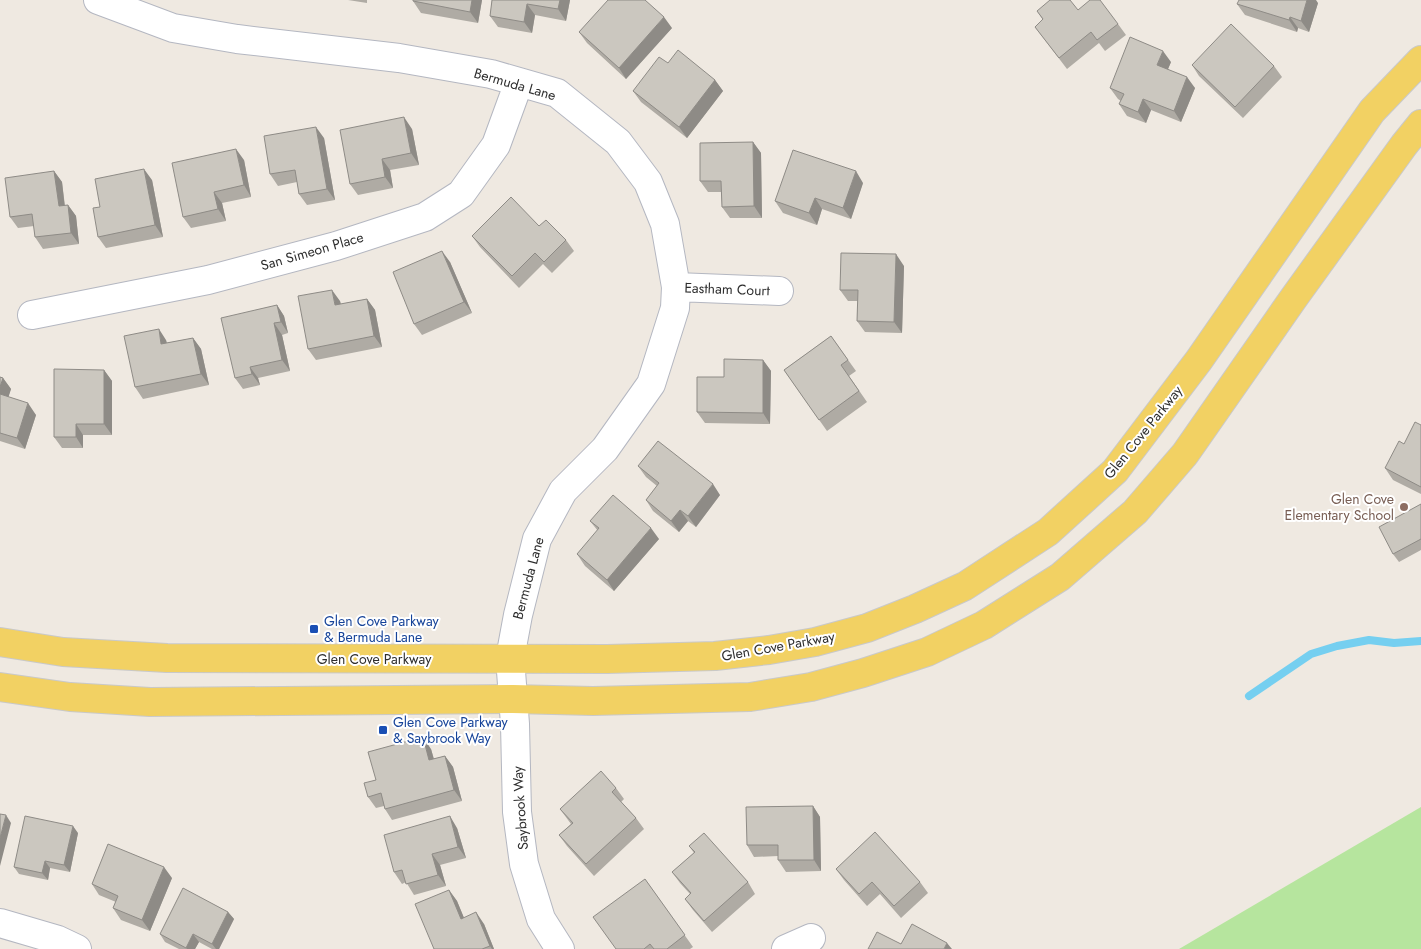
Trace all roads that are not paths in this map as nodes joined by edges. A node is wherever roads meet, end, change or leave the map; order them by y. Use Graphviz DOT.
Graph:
graph roads {
  1 [pos="98,0"];
  2 [pos="1421,60"];
  3 [pos="519,82"];
  4 [pos="1421,124"];
  5 [pos="676,287"];
  6 [pos="779,291"];
  7 [pos="32,316"];
  8 [pos="0,642"];
  9 [pos="510,658"];
  10 [pos="0,688"];
  11 [pos="513,699"];
  12 [pos="0,923"];
  13 [pos="811,938"];
  14 [pos="77,949"];
  15 [pos="560,949"];
  16 [pos="786,949"];
  1 -- 3 [label="street, Bermuda Lane"];
  2 -- 9 [label="main road, Glen Cove Parkway"];
  3 -- 5 [label="street, Bermuda Lane"];
  3 -- 7 [label="street, San Simeon Place"];
  4 -- 11 [label="main road"];
  5 -- 6 [label="street, Eastham Court"];
  5 -- 9 [label="street, Bermuda Lane"];
  8 -- 9 [label="main road, Glen Cove Parkway"];
  9 -- 11 [label="street, Saybrook Way"];
  10 -- 11 [label="main road"];
  11 -- 15 [label="street, Saybrook Way"];
  12 -- 14 [label="street"];
  13 -- 16 [label="street"];
}
